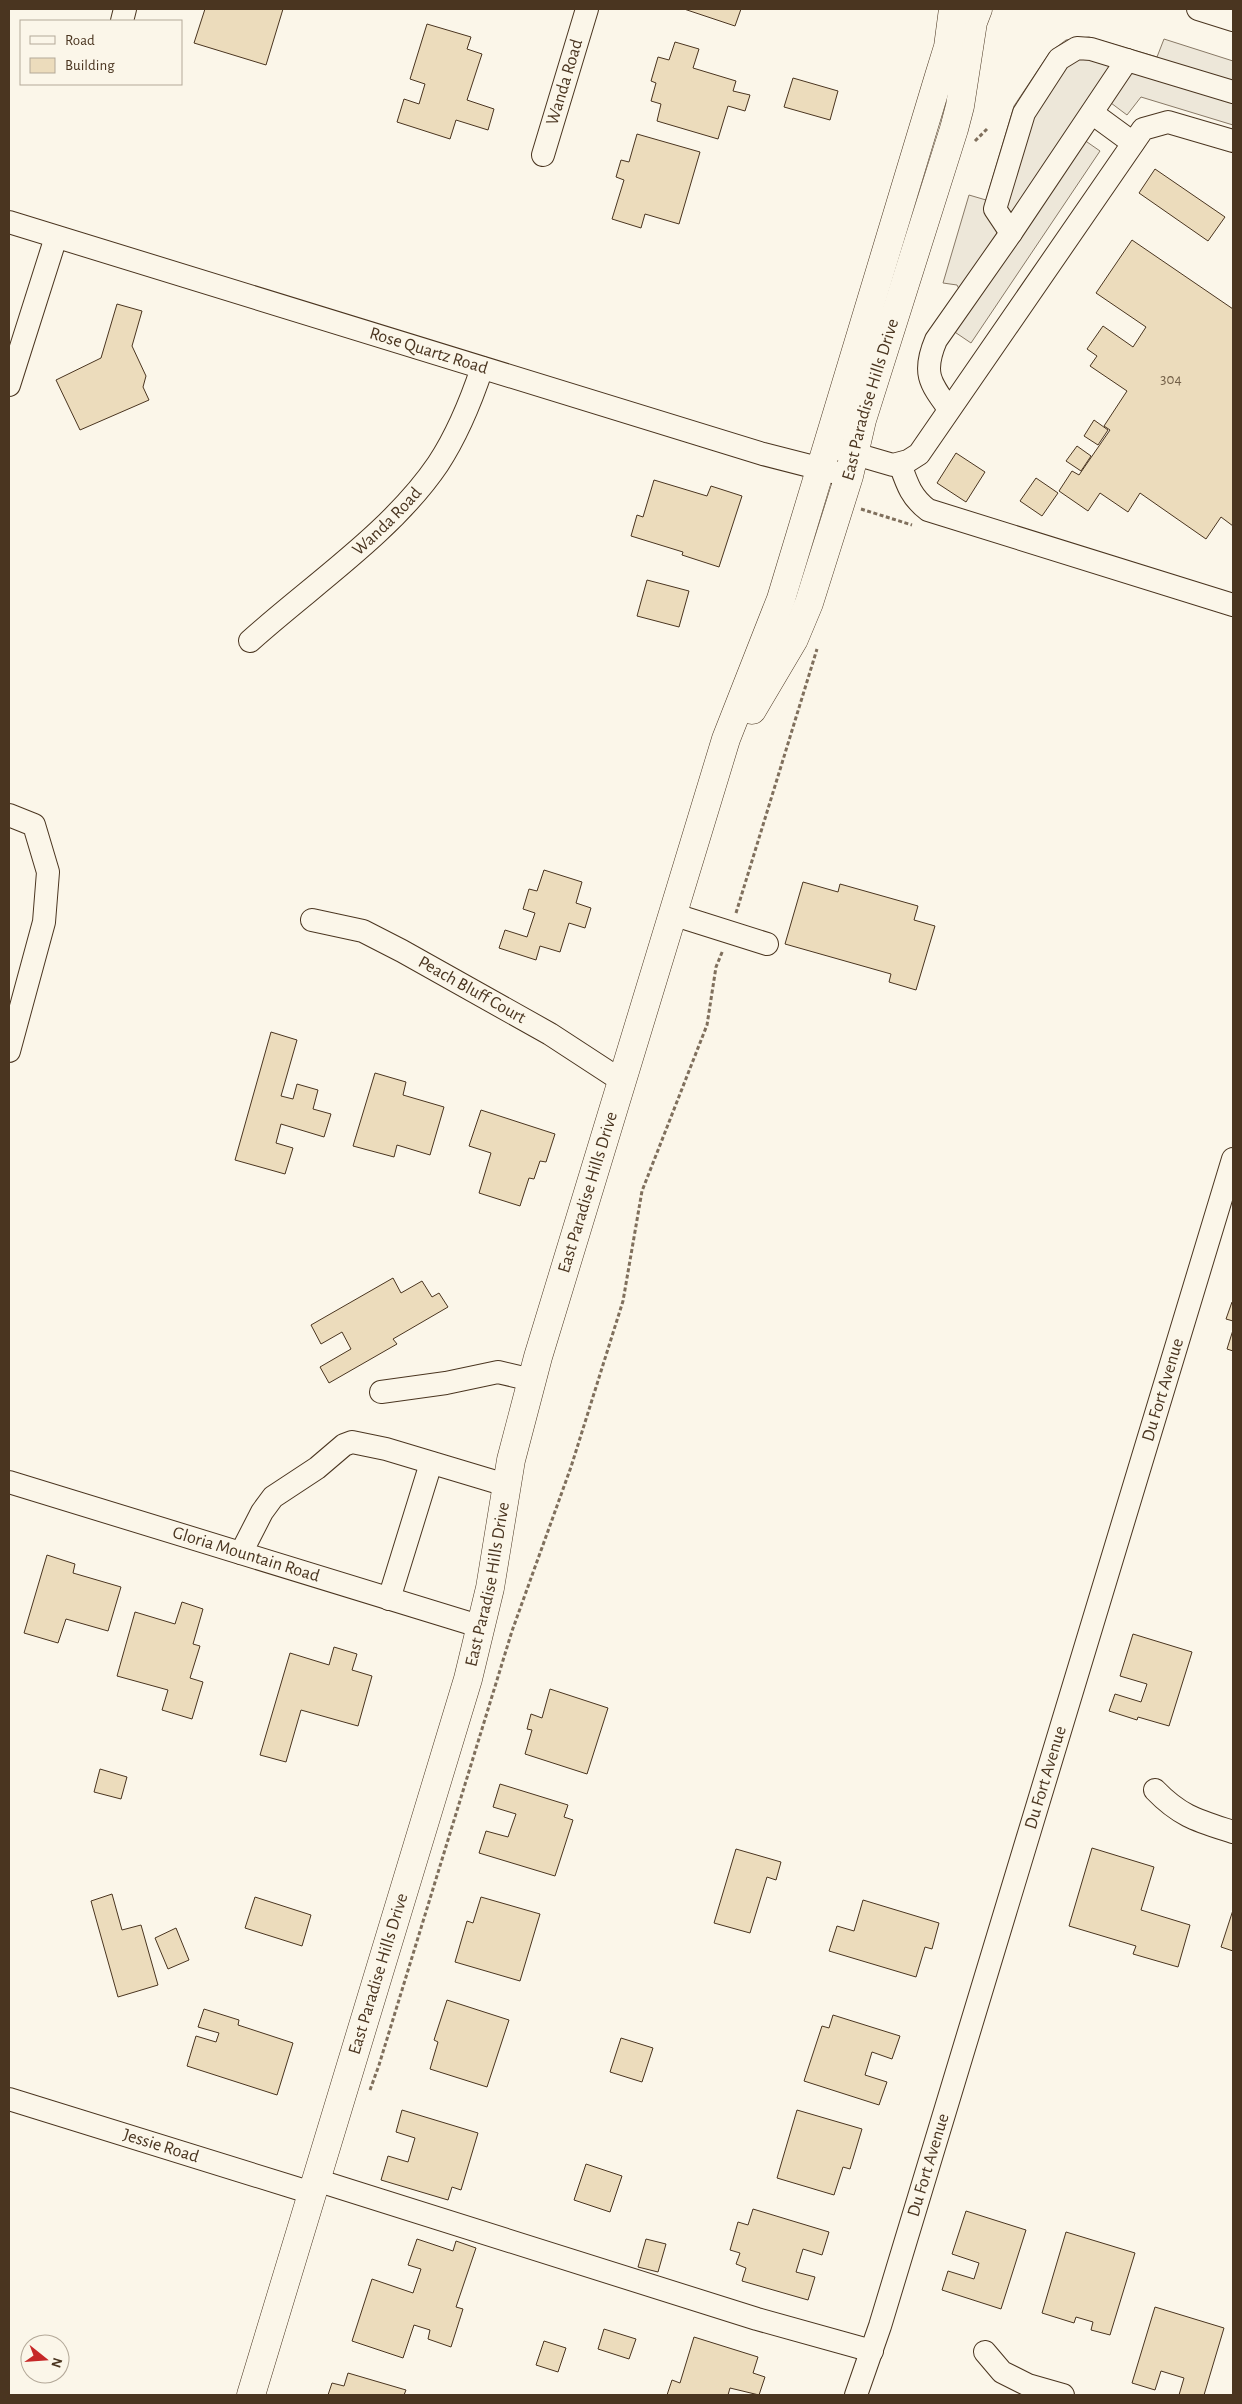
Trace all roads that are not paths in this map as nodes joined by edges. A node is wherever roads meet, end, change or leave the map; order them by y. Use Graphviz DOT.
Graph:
graph roads {
  1 [pos="587,9"];
  2 [pos="953,9"];
  3 [pos="978,9"];
  4 [pos="1198,9"];
  5 [pos="1233,20"];
  6 [pos="1127,60"];
  7 [pos="1233,92"];
  8 [pos="1092,113"];
  9 [pos="1233,141"];
  10 [pos="1134,143"];
  11 [pos="543,155"];
  12 [pos="9,222"];
  13 [pos="1011,233"];
  14 [pos="56,237"];
  15 [pos="482,368"];
  16 [pos="9,385"];
  17 [pos="949,410"];
  18 [pos="824,457"];
  19 [pos="900,464"];
  20 [pos="851,465"];
  21 [pos="1233,605"];
  22 [pos="250,641"];
  23 [pos="716,772"];
  24 [pos="9,815"];
  25 [pos="672,914"];
  26 [pos="312,920"];
  27 [pos="767,944"];
  28 [pos="9,1051"];
  29 [pos="622,1081"];
  30 [pos="1233,1159"];
  31 [pos="532,1380"];
  32 [pos="381,1392"];
  33 [pos="431,1463"];
  34 [pos="9,1482"];
  35 [pos="506,1485"];
  36 [pos="241,1553"];
  37 [pos="389,1599"];
  38 [pos="482,1627"];
  39 [pos="1155,1790"];
  40 [pos="1233,1832"];
  41 [pos="9,2099"];
  42 [pos="314,2187"];
  43 [pos="872,2351"];
  44 [pos="985,2352"];
  45 [pos="251,2395"];
  46 [pos="856,2395"];
  47 [pos="1063,2395"];
  1 -- 11 [label="street, Wanda Road"];
  2 -- 18 [label="main road, East Paradise Hills Drive"];
  3 -- 20 [label="main road, East Paradise Hills Drive"];
  4 -- 5 [label="street"];
  6 -- 7 [label="street"];
  6 -- 8 [label="street"];
  6 -- 13 [label="street"];
  8 -- 10 [label="street"];
  8 -- 13 [label="street"];
  9 -- 10 [label="street"];
  10 -- 17 [label="street"];
  12 -- 14 [label="street, Rose Quartz Road"];
  13 -- 17 [label="street"];
  14 -- 15 [label="street, Rose Quartz Road"];
  14 -- 16 [label="street"];
  15 -- 18 [label="street, Rose Quartz Road"];
  15 -- 22 [label="street, Wanda Road"];
  17 -- 19 [label="street"];
  18 -- 20 [label="street, Rose Quartz Road"];
  18 -- 23 [label="main road, East Paradise Hills Drive"];
  19 -- 20 [label="street, Rose Quartz Road"];
  19 -- 21 [label="street"];
  20 -- 23 [label="main road, East Paradise Hills Drive"];
  23 -- 25 [label="main road, East Paradise Hills Drive"];
  24 -- 28 [label="street"];
  25 -- 27 [label="street"];
  25 -- 29 [label="main road, East Paradise Hills Drive"];
  26 -- 29 [label="street, Peach Bluff Court"];
  29 -- 31 [label="main road, East Paradise Hills Drive"];
  30 -- 43 [label="street, Du Fort Avenue"];
  31 -- 32 [label="street"];
  31 -- 35 [label="main road, East Paradise Hills Drive"];
  33 -- 35 [label="street"];
  33 -- 36 [label="street"];
  33 -- 37 [label="street"];
  34 -- 36 [label="street, Gloria Mountain Road"];
  35 -- 38 [label="main road, East Paradise Hills Drive"];
  36 -- 37 [label="street, Gloria Mountain Road"];
  37 -- 38 [label="street, Gloria Mountain Road"];
  38 -- 42 [label="main road, East Paradise Hills Drive"];
  39 -- 40 [label="street"];
  41 -- 42 [label="street, Jessie Road"];
  42 -- 43 [label="street, Jessie Road"];
  42 -- 45 [label="main road, East Paradise Hills Drive"];
  43 -- 46 [label="street, Du Fort Avenue"];
  44 -- 47 [label="street"];
}
